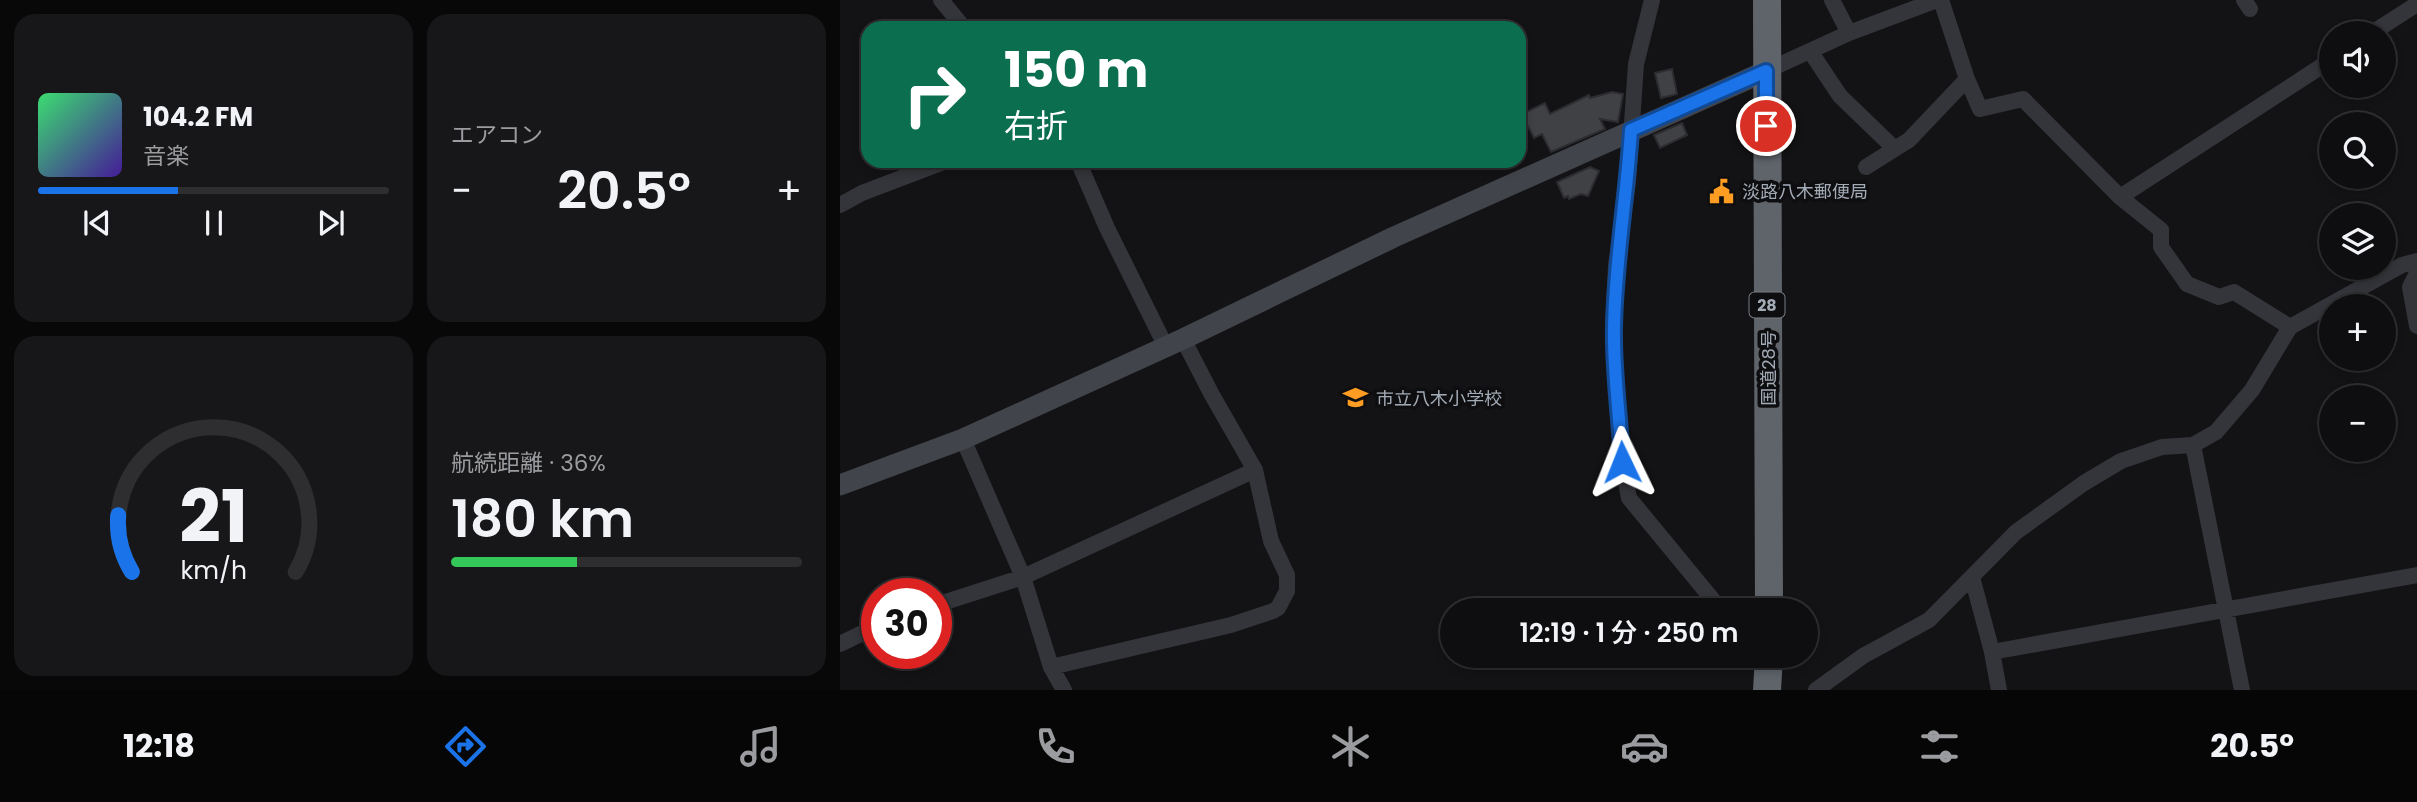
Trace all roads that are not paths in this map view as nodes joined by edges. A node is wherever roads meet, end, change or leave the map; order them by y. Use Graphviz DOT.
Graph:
graph roads {
  1 [pos="941,0"];
  2 [pos="1652,0"];
  3 [pos="1767,0"];
  4 [pos="1832,0"];
  5 [pos="1939,0"];
  6 [pos="2417,4"];
  7 [pos="958,21"];
  8 [pos="2391,21"];
  9 [pos="1849,33"];
  10 [pos="1810,51"];
  11 [pos="2319,68"];
  12 [pos="1766,71"];
  13 [pos="1967,79"];
  14 [pos="1631,130"];
  15 [pos="1895,149"];
  16 [pos="1867,167"];
  17 [pos="928,168"];
  18 [pos="1081,168"];
  19 [pos="2120,197"];
  20 [pos="840,205"];
  21 [pos="2417,261"];
  22 [pos="2417,272"];
  23 [pos="2417,326"];
  24 [pos="2290,327"];
  25 [pos="1174,342"];
  26 [pos="963,439"];
  27 [pos="2193,445"];
  28 [pos="1255,470"];
  29 [pos="840,485"];
  30 [pos="2417,575"];
  31 [pos="1023,577"];
  32 [pos="1972,577"];
  33 [pos="1711,598"];
  34 [pos="1769,598"];
  35 [pos="952,600"];
  36 [pos="2227,611"];
  37 [pos="861,634"];
  38 [pos="840,644"];
  39 [pos="1992,652"];
  40 [pos="1051,667"];
  41 [pos="1768,668"];
  42 [pos="1063,690"];
  43 [pos="1767,690"];
  44 [pos="1816,690"];
  45 [pos="2000,690"];
  46 [pos="2242,690"];
  1 -- 7 [label="street"];
  2 -- 14 [label="street"];
  3 -- 12 [label="highway, 国道28号 / 28"];
  4 -- 9 [label="street"];
  5 -- 9 [label="street"];
  5 -- 13 [label="street"];
  6 -- 8 [label="street"];
  9 -- 10 [label="street"];
  10 -- 12 [label="street"];
  10 -- 15 [label="street"];
  11 -- 19 [label="street"];
  12 -- 14 [label="street"];
  12 -- 34 [label="highway, 国道28号 / 28"];
  13 -- 15 [label="street"];
  13 -- 19 [label="street"];
  14 -- 25 [label="street"];
  14 -- 33 [label="street"];
  15 -- 16 [label="street"];
  17 -- 20 [label="street"];
  18 -- 25 [label="street"];
  19 -- 24 [label="street"];
  21 -- 24 [label="street"];
  22 -- 23 [label="street"];
  24 -- 27 [label="street"];
  25 -- 26 [label="street"];
  25 -- 28 [label="street"];
  26 -- 29 [label="street"];
  26 -- 31 [label="street"];
  27 -- 32 [label="street"];
  27 -- 36 [label="street"];
  28 -- 31 [label="street"];
  28 -- 40 [label="street"];
  30 -- 36 [label="street"];
  31 -- 35 [label="street"];
  31 -- 40 [label="street"];
  32 -- 39 [label="street"];
  32 -- 44 [label="street"];
  36 -- 39 [label="street"];
  36 -- 46 [label="street"];
  37 -- 38 [label="street"];
  39 -- 45 [label="street"];
  40 -- 42 [label="street"];
  41 -- 43 [label="highway"];
}
